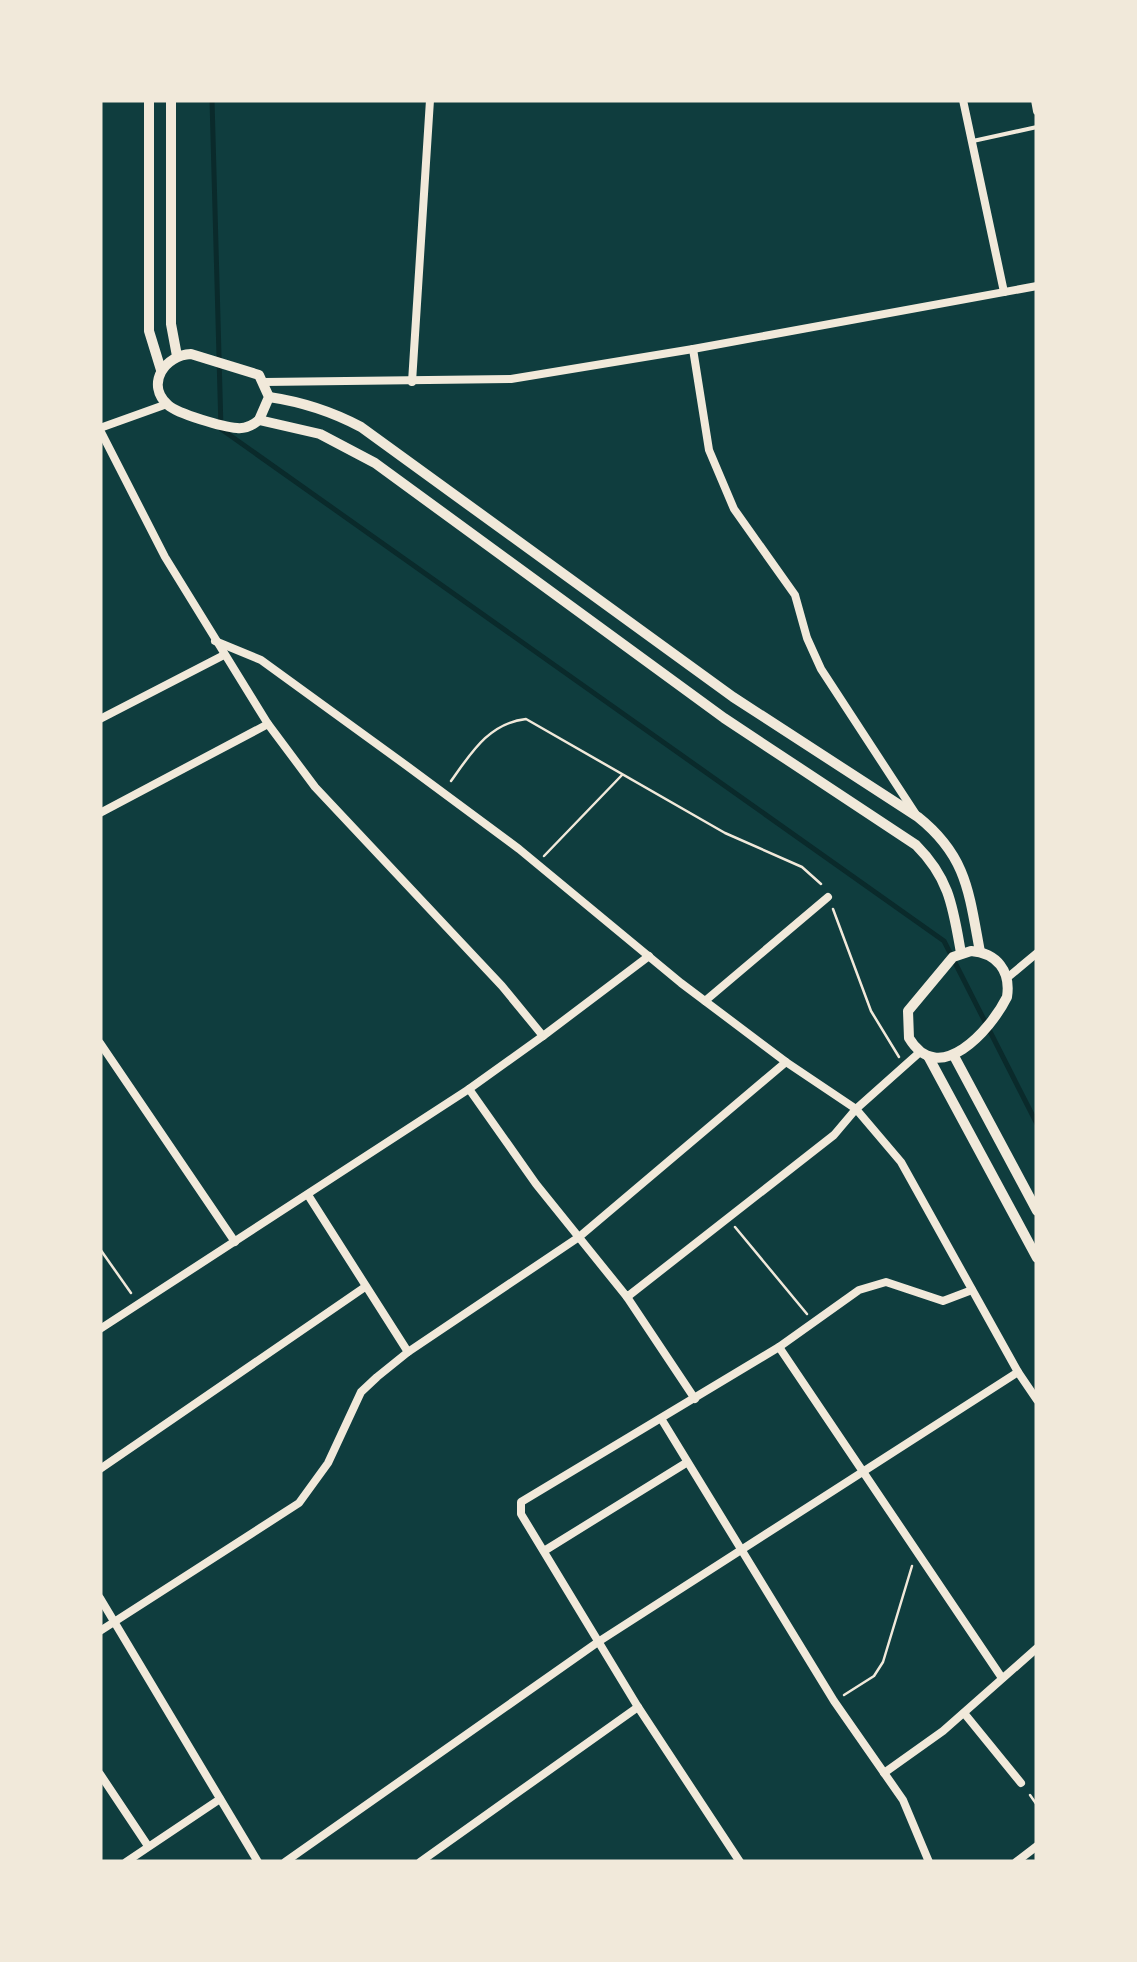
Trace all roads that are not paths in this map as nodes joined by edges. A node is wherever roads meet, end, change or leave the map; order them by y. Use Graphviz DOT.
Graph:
graph roads {
  1 [pos="149,100"];
  2 [pos="171,100"];
  3 [pos="430,100"];
  4 [pos="963,100"];
  5 [pos="1035,100"];
  6 [pos="1037,111"];
  7 [pos="1037,127"];
  8 [pos="972,141"];
  9 [pos="1037,286"];
  10 [pos="1004,292"];
  11 [pos="694,349"];
  12 [pos="176,356"];
  13 [pos="161,370"];
  14 [pos="264,382"];
  15 [pos="412,382"];
  16 [pos="269,397"];
  17 [pos="167,404"];
  18 [pos="260,420"];
  19 [pos="100,429"];
  20 [pos="215,641"];
  21 [pos="224,654"];
  22 [pos="100,718"];
  23 [pos="268,724"];
  24 [pos="100,813"];
  25 [pos="918,817"];
  26 [pos="828,897"];
  27 [pos="980,952"];
  28 [pos="962,953"];
  29 [pos="1037,954"];
  30 [pos="649,956"];
  31 [pos="1007,978"];
  32 [pos="705,1001"];
  33 [pos="543,1036"];
  34 [pos="100,1043"];
  35 [pos="924,1054"];
  36 [pos="954,1056"];
  37 [pos="786,1062"];
  38 [pos="470,1090"];
  39 [pos="856,1109"];
  40 [pos="308,1194"];
  41 [pos="1037,1211"];
  42 [pos="579,1237"];
  43 [pos="235,1242"];
  44 [pos="1037,1258"];
  45 [pos="365,1287"];
  46 [pos="972,1290"];
  47 [pos="626,1297"];
  48 [pos="100,1329"];
  49 [pos="779,1347"];
  50 [pos="408,1352"];
  51 [pos="1018,1372"];
  52 [pos="695,1399"];
  53 [pos="1037,1400"];
  54 [pos="662,1420"];
  55 [pos="686,1463"];
  56 [pos="100,1469"];
  57 [pos="864,1470"];
  58 [pos="740,1550"];
  59 [pos="544,1552"];
  60 [pos="100,1598"];
  61 [pos="114,1621"];
  62 [pos="100,1631"];
  63 [pos="598,1642"];
  64 [pos="1037,1648"];
  65 [pos="1002,1678"];
  66 [pos="638,1707"];
  67 [pos="964,1713"];
  68 [pos="884,1773"];
  69 [pos="100,1774"];
  70 [pos="1020,1783"];
  71 [pos="220,1799"];
  72 [pos="148,1846"];
  73 [pos="1037,1846"];
  74 [pos="126,1862"];
  75 [pos="258,1862"];
  76 [pos="285,1862"];
  77 [pos="420,1862"];
  78 [pos="740,1862"];
  79 [pos="930,1862"];
  80 [pos="1016,1862"];
  1 -- 13 [label="street"];
  2 -- 12 [label="street"];
  3 -- 15 [label="street"];
  4 -- 8 [label="street"];
  5 -- 6 [label="street"];
  7 -- 8 [label="lane"];
  8 -- 10 [label="street"];
  9 -- 10 [label="street"];
  10 -- 11 [label="street"];
  11 -- 15 [label="street"];
  11 -- 25 [label="street"];
  12 -- 13 [label="street"];
  12 -- 14 [label="street"];
  13 -- 17 [label="street"];
  14 -- 15 [label="street"];
  14 -- 16 [label="street"];
  16 -- 18 [label="street"];
  16 -- 25 [label="street"];
  17 -- 18 [label="street"];
  17 -- 19 [label="street"];
  18 -- 28 [label="street"];
  19 -- 20 [label="street"];
  20 -- 21 [label="street"];
  20 -- 30 [label="street"];
  21 -- 22 [label="street"];
  21 -- 23 [label="street"];
  23 -- 24 [label="street"];
  23 -- 33 [label="street"];
  25 -- 27 [label="street"];
  26 -- 32 [label="street"];
  27 -- 28 [label="street"];
  27 -- 31 [label="street"];
  28 -- 35 [label="street"];
  29 -- 31 [label="street"];
  30 -- 32 [label="street"];
  30 -- 33 [label="street"];
  31 -- 36 [label="street"];
  32 -- 37 [label="street"];
  33 -- 38 [label="street"];
  34 -- 43 [label="street"];
  35 -- 36 [label="street"];
  35 -- 39 [label="street"];
  35 -- 44 [label="street"];
  36 -- 41 [label="street"];
  37 -- 39 [label="street"];
  37 -- 42 [label="street"];
  38 -- 40 [label="street"];
  38 -- 42 [label="street"];
  39 -- 46 [label="street"];
  39 -- 47 [label="street"];
  40 -- 43 [label="street"];
  40 -- 45 [label="street"];
  42 -- 47 [label="street"];
  42 -- 50 [label="street"];
  43 -- 48 [label="street"];
  45 -- 50 [label="street"];
  45 -- 56 [label="street"];
  46 -- 49 [label="street"];
  46 -- 51 [label="street"];
  47 -- 52 [label="street"];
  49 -- 52 [label="street"];
  49 -- 57 [label="street"];
  50 -- 61 [label="street"];
  51 -- 53 [label="street"];
  51 -- 57 [label="street"];
  52 -- 54 [label="street"];
  54 -- 55 [label="street"];
  54 -- 59 [label="street"];
  55 -- 58 [label="street"];
  55 -- 59 [label="street"];
  57 -- 58 [label="street"];
  57 -- 65 [label="street"];
  58 -- 63 [label="street"];
  58 -- 68 [label="street"];
  59 -- 63 [label="street"];
  60 -- 61 [label="street"];
  61 -- 62 [label="street"];
  61 -- 71 [label="street"];
  63 -- 66 [label="street"];
  63 -- 76 [label="street"];
  64 -- 65 [label="street"];
  65 -- 67 [label="street"];
  66 -- 77 [label="street"];
  66 -- 78 [label="street"];
  67 -- 68 [label="street"];
  67 -- 70 [label="street"];
  68 -- 79 [label="street"];
  69 -- 72 [label="street"];
  71 -- 72 [label="street"];
  71 -- 75 [label="street"];
  72 -- 74 [label="street"];
  73 -- 80 [label="street"];
}
